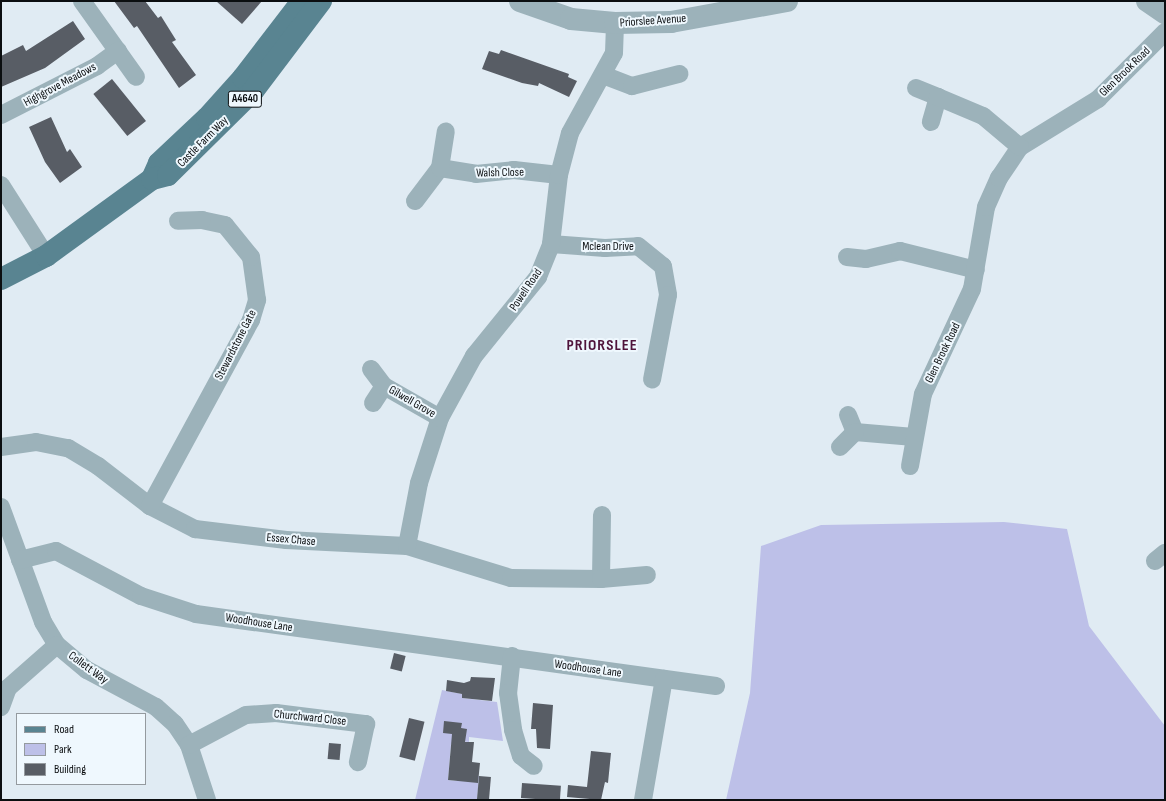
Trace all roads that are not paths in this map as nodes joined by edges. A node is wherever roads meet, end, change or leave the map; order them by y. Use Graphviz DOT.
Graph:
graph roads {
  1 [pos="82,1"];
  2 [pos="302,1"];
  3 [pos="321,1"];
  4 [pos="520,1"];
  5 [pos="787,1"];
  6 [pos="1147,1"];
  7 [pos="719,7"];
  8 [pos="1165,13"];
  9 [pos="615,23"];
  10 [pos="1165,32"];
  11 [pos="118,51"];
  12 [pos="679,74"];
  13 [pos="603,75"];
  14 [pos="136,77"];
  15 [pos="916,88"];
  16 [pos="938,97"];
  17 [pos="1,115"];
  18 [pos="931,122"];
  19 [pos="446,131"];
  20 [pos="1020,147"];
  21 [pos="440,168"];
  22 [pos="560,175"];
  23 [pos="152,179"];
  24 [pos="1,185"];
  25 [pos="415,201"];
  26 [pos="178,221"];
  27 [pos="551,244"];
  28 [pos="46,256"];
  29 [pos="847,257"];
  30 [pos="976,270"];
  31 [pos="1,279"];
  32 [pos="371,369"];
  33 [pos="652,380"];
  34 [pos="384,386"];
  35 [pos="373,403"];
  36 [pos="848,415"];
  37 [pos="440,418"];
  38 [pos="855,432"];
  39 [pos="914,437"];
  40 [pos="1,447"];
  41 [pos="840,447"];
  42 [pos="910,466"];
  43 [pos="150,506"];
  44 [pos="1,507"];
  45 [pos="602,515"];
  46 [pos="407,546"];
  47 [pos="20,560"];
  48 [pos="647,575"];
  49 [pos="601,579"];
  50 [pos="57,645"];
  51 [pos="512,656"];
  52 [pos="664,679"];
  53 [pos="716,686"];
  54 [pos="1,707"];
  55 [pos="189,745"];
  56 [pos="358,762"];
  57 [pos="521,763"];
  58 [pos="208,800"];
  59 [pos="644,800"];
  1 -- 11 [label="street"];
  2 -- 23 [label="main road, Castle Farm Way / A4640"];
  3 -- 23 [label="main road, Castle Farm Way / A4640"];
  4 -- 9 [label="street, Priorslee Avenue"];
  5 -- 7 [label="street, Priorslee Avenue"];
  6 -- 8 [label="street"];
  7 -- 9 [label="street, Priorslee Avenue"];
  9 -- 13 [label="street, Powell Road"];
  10 -- 20 [label="street, Glen Brook Road"];
  11 -- 14 [label="street"];
  11 -- 17 [label="street, Highgrove Meadows"];
  12 -- 13 [label="street"];
  13 -- 22 [label="street, Powell Road"];
  15 -- 16 [label="street"];
  16 -- 18 [label="street"];
  16 -- 20 [label="street"];
  19 -- 21 [label="street"];
  20 -- 30 [label="street, Glen Brook Road"];
  21 -- 22 [label="street, Walsh Close"];
  21 -- 25 [label="street"];
  22 -- 27 [label="street, Powell Road"];
  23 -- 28 [label="main road, Castle Farm Way / A4640"];
  24 -- 28 [label="street"];
  26 -- 43 [label="street, Stewardstone Gate"];
  27 -- 33 [label="street, Mclean Drive"];
  27 -- 37 [label="street, Powell Road"];
  28 -- 31 [label="main road, Castle Farm Way / A4640"];
  29 -- 30 [label="street"];
  30 -- 39 [label="street, Glen Brook Road"];
  32 -- 34 [label="street, Gilwell Grove"];
  34 -- 35 [label="street, Gilwell Grove"];
  34 -- 37 [label="street, Gilwell Grove"];
  36 -- 38 [label="street"];
  37 -- 46 [label="street, Powell Road"];
  38 -- 39 [label="street"];
  38 -- 41 [label="street"];
  39 -- 42 [label="street, Glen Brook Road"];
  40 -- 43 [label="street, Essex Chase"];
  43 -- 46 [label="street, Essex Chase"];
  44 -- 47 [label="street, Collett Way"];
  45 -- 49 [label="street"];
  46 -- 49 [label="street, Essex Chase"];
  47 -- 50 [label="street, Collett Way"];
  47 -- 51 [label="street, Woodhouse Lane"];
  48 -- 49 [label="street, Essex Chase"];
  50 -- 54 [label="street"];
  50 -- 55 [label="street, Collett Way"];
  51 -- 52 [label="street, Woodhouse Lane"];
  51 -- 57 [label="street"];
  52 -- 53 [label="street, Woodhouse Lane"];
  52 -- 59 [label="street"];
  55 -- 56 [label="street, Churchward Close"];
  55 -- 58 [label="street, Collett Way"];
}
